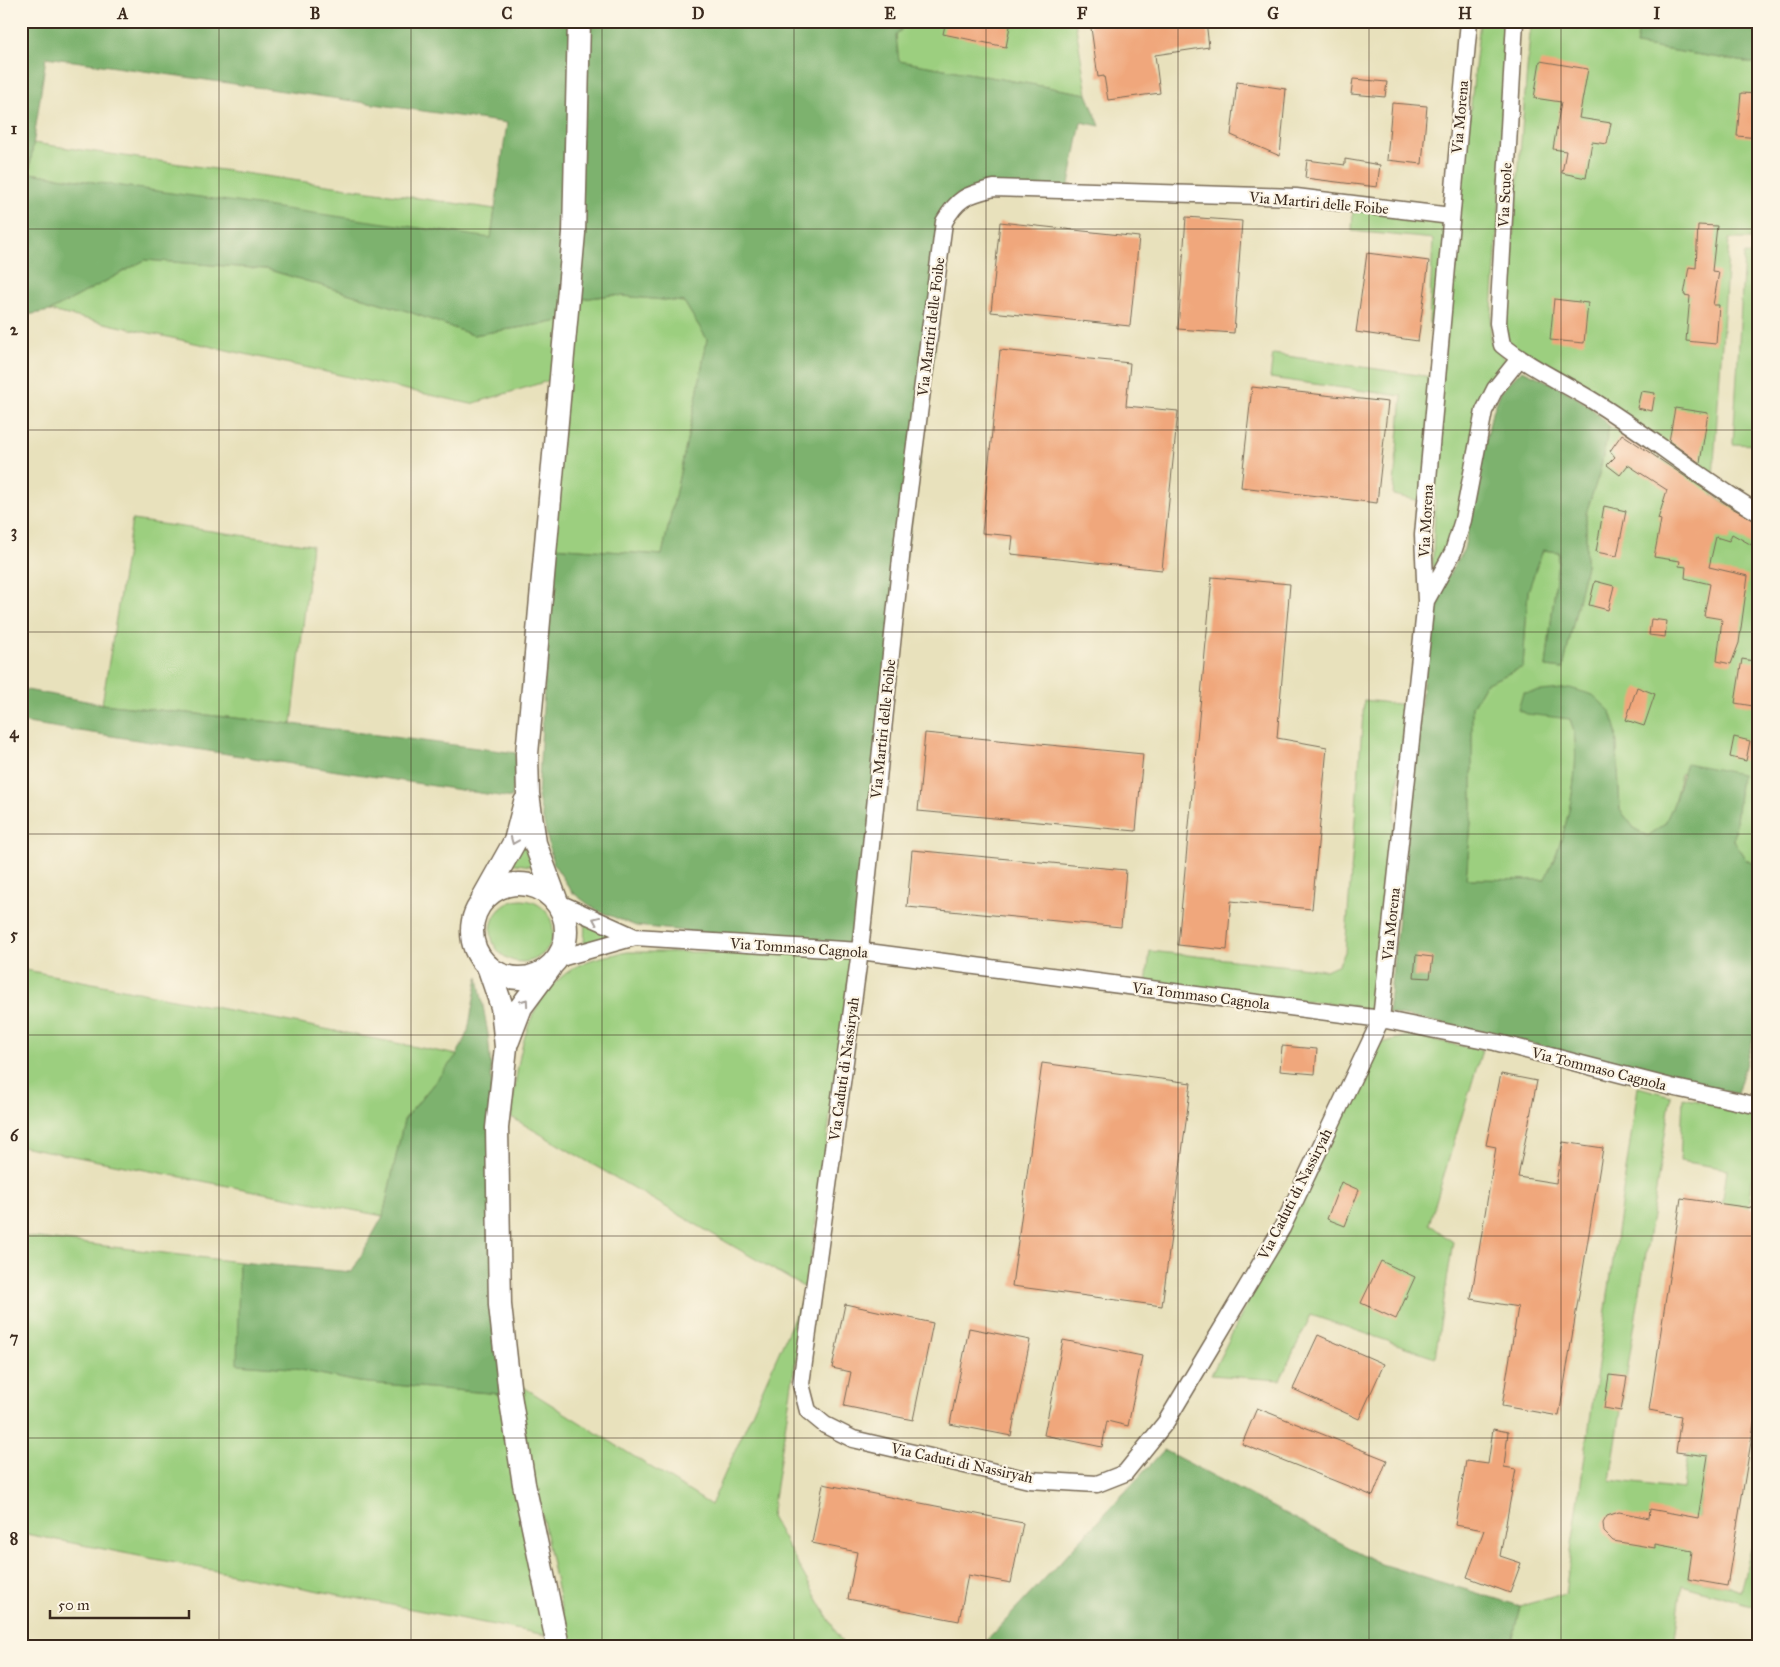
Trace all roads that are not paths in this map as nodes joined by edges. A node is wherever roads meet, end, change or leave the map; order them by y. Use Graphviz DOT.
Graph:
graph roads {
  1 [pos="578,21"];
  2 [pos="1469,21"];
  3 [pos="1515,21"];
  4 [pos="1452,216"];
  5 [pos="1519,359"];
  6 [pos="1759,513"];
  7 [pos="1426,601"];
  8 [pos="528,794"];
  9 [pos="557,902"];
  10 [pos="480,904"];
  11 [pos="635,937"];
  12 [pos="860,951"];
  13 [pos="557,959"];
  14 [pos="488,966"];
  15 [pos="1381,1020"];
  16 [pos="506,1046"];
  17 [pos="1759,1106"];
  18 [pos="558,1646"];
  1 -- 8 [label="main road"];
  2 -- 4 [label="street, Via Morena"];
  3 -- 5 [label="street, Via Scuole"];
  4 -- 7 [label="street, Via Morena"];
  4 -- 12 [label="street, Via Martiri delle Foibe"];
  5 -- 6 [label="street, Via Scuole"];
  5 -- 7 [label="street"];
  7 -- 15 [label="street, Via Morena"];
  8 -- 9 [label="main road"];
  8 -- 10 [label="main road, one-way"];
  9 -- 10 [label="main road"];
  11 -- 9 [label="street, Via Tommaso Cagnola, one-way"];
  9 -- 13 [label="main road"];
  10 -- 14 [label="main road"];
  11 -- 12 [label="street, Via Tommaso Cagnola"];
  11 -- 13 [label="street, Via Tommaso Cagnola"];
  12 -- 15 [label="street, Via Tommaso Cagnola"];
  12 -- 15 [label="street, Via Caduti di Nassiryah"];
  13 -- 14 [label="main road"];
  16 -- 13 [label="main road, one-way"];
  14 -- 16 [label="main road"];
  15 -- 17 [label="street, Via Tommaso Cagnola"];
  16 -- 18 [label="main road"];
}
